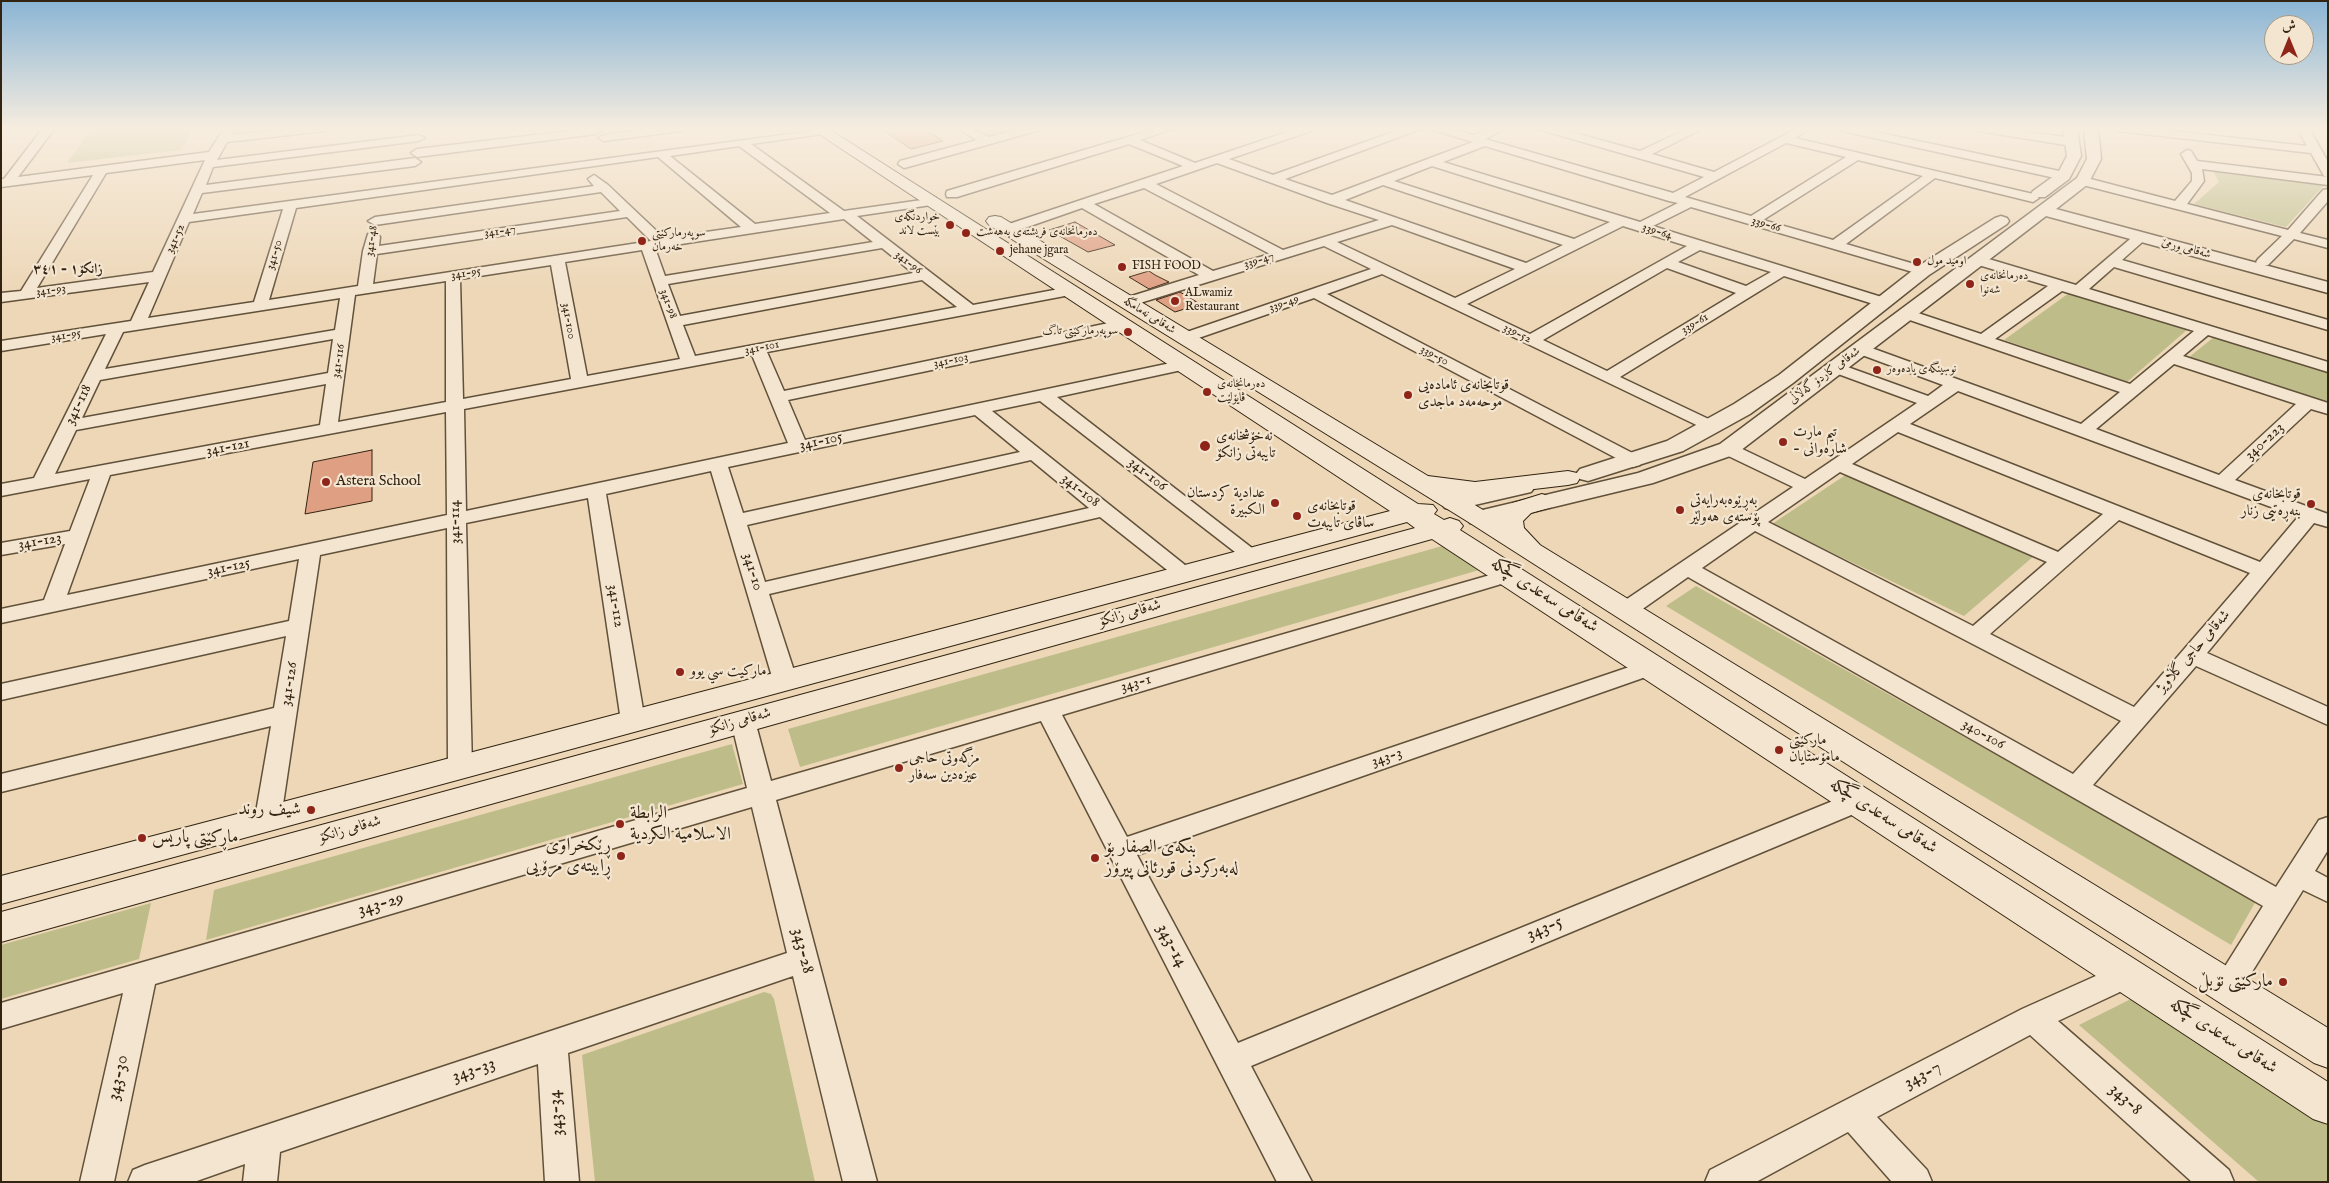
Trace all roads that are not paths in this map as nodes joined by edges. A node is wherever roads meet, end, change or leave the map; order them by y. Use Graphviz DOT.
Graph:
graph roads {
  1 [pos="94,183"];
  2 [pos="201,183"];
  3 [pos="244,183"];
  4 [pos="417,183"];
  5 [pos="445,183"];
  6 [pos="599,183"];
  7 [pos="696,183"];
  8 [pos="800,183"];
  9 [pos="923,183"];
  10 [pos="923,183"];
  11 [pos="958,183"];
  12 [pos="1145,183"];
  13 [pos="1285,183"];
  14 [pos="1377,183"];
  15 [pos="1390,183"];
  16 [pos="1500,183"];
  17 [pos="1624,183"];
  18 [pos="1702,183"];
  19 [pos="1812,183"];
  20 [pos="1920,183"];
  21 [pos="1966,183"];
  22 [pos="2059,183"];
  23 [pos="2079,183"];
  24 [pos="2091,183"];
  25 [pos="2196,183"];
  26 [pos="417,187"];
  27 [pos="604,188"];
  28 [pos="935,189"];
  29 [pos="198,190"];
  30 [pos="379,192"];
  31 [pos="2328,193"];
  32 [pos="1674,198"];
  33 [pos="1332,200"];
  34 [pos="1690,202"];
  35 [pos="290,204"];
  36 [pos="968,204"];
  37 [pos="1084,204"];
  38 [pos="2044,205"];
  39 [pos="2178,206"];
  40 [pos="630,213"];
  41 [pos="984,214"];
  42 [pos="844,215"];
  43 [pos="185,219"];
  44 [pos="375,221"];
  45 [pos="1391,221"];
  46 [pos="1622,221"];
  47 [pos="1752,221"];
  48 [pos="1641,227"];
  49 [pos="1008,228"];
  50 [pos="752,229"];
  51 [pos="2291,235"];
  52 [pos="1979,236"];
  53 [pos="2141,237"];
  54 [pos="1324,241"];
  55 [pos="2001,242"];
  56 [pos="654,244"];
  57 [pos="883,244"];
  58 [pos="1575,244"];
  59 [pos="2328,244"];
  60 [pos="1698,245"];
  61 [pos="1835,246"];
  62 [pos="370,251"];
  63 [pos="1050,254"];
  64 [pos="1281,254"];
  65 [pos="557,260"];
  66 [pos="1977,260"];
  67 [pos="1025,262"];
  68 [pos="2112,262"];
  69 [pos="2263,262"];
  70 [pos="1666,263"];
  71 [pos="1526,268"];
  72 [pos="1384,270"];
  73 [pos="1782,271"];
  74 [pos="1923,272"];
  75 [pos="924,275"];
  76 [pos="159,276"];
  77 [pos="453,276"];
  78 [pos="1212,276"];
  79 [pos="2328,279"];
  80 [pos="660,282"];
  81 [pos="2060,285"];
  82 [pos="2328,288"];
  83 [pos="365,290"];
  84 [pos="2079,290"];
  85 [pos="1070,291"];
  86 [pos="348,292"];
  87 [pos="1748,292"];
  88 [pos="1315,293"];
  89 [pos="26,295"];
  90 [pos="1,298"];
  91 [pos="1127,302"];
  92 [pos="1883,302"];
  93 [pos="1455,304"];
  94 [pos="260,306"];
  95 [pos="970,310"];
  96 [pos="1906,314"];
  97 [pos="674,322"];
  98 [pos="137,325"];
  99 [pos="1123,325"];
  100 [pos="2328,325"];
  101 [pos="117,328"];
  102 [pos="2206,329"];
  103 [pos="343,333"];
  104 [pos="1184,338"];
  105 [pos="1531,340"];
  106 [pos="1983,340"];
  107 [pos="1,346"];
  108 [pos="758,349"];
  109 [pos="1860,349"];
  110 [pos="2172,358"];
  111 [pos="689,362"];
  112 [pos="1185,365"];
  113 [pos="2328,367"];
  114 [pos="1836,368"];
  115 [pos="94,376"];
  116 [pos="336,377"];
  117 [pos="1608,377"];
  118 [pos="580,382"];
  119 [pos="1955,385"];
  120 [pos="2132,390"];
  121 [pos="1043,395"];
  122 [pos="779,397"];
  123 [pos="1930,402"];
  124 [pos="2308,402"];
  125 [pos="455,406"];
  126 [pos="2328,408"];
  127 [pos="978,409"];
  128 [pos="1897,425"];
  129 [pos="70,426"];
  130 [pos="1711,427"];
  131 [pos="328,429"];
  132 [pos="2083,431"];
  133 [pos="1291,433"];
  134 [pos="799,447"];
  135 [pos="1728,449"];
  136 [pos="1034,454"];
  137 [pos="1633,461"];
  138 [pos="718,464"];
  139 [pos="1388,464"];
  140 [pos="1838,465"];
  141 [pos="102,471"];
  142 [pos="1568,478"];
  143 [pos="42,482"];
  144 [pos="2222,482"];
  145 [pos="1807,487"];
  146 [pos="1,490"];
  147 [pos="596,490"];
  148 [pos="1542,502"];
  149 [pos="1104,510"];
  150 [pos="2116,512"];
  151 [pos="1446,515"];
  152 [pos="2319,518"];
  153 [pos="456,520"];
  154 [pos="736,521"];
  155 [pos="1754,523"];
  156 [pos="1348,530"];
  157 [pos="78,536"];
  158 [pos="1,549"];
  159 [pos="311,550"];
  160 [pos="1251,555"];
  161 [pos="1330,558"];
  162 [pos="2061,561"];
  163 [pos="1553,565"];
  164 [pos="1687,568"];
  165 [pos="1503,570"];
  166 [pos="2262,570"];
  167 [pos="1183,573"];
  168 [pos="757,590"];
  169 [pos="53,605"];
  170 [pos="1626,610"];
  171 [pos="1,616"];
  172 [pos="299,626"];
  173 [pos="1974,636"];
  174 [pos="2193,655"];
  175 [pos="1652,667"];
  176 [pos="785,680"];
  177 [pos="1,692"];
  178 [pos="1047,710"];
  179 [pos="285,714"];
  180 [pos="2328,717"];
  181 [pos="2136,718"];
  182 [pos="633,721"];
  183 [pos="744,721"];
  184 [pos="460,767"];
  185 [pos="1,783"];
  186 [pos="2076,788"];
  187 [pos="762,793"];
  188 [pos="1859,801"];
  189 [pos="268,818"];
  190 [pos="2328,827"];
  191 [pos="1121,850"];
  192 [pos="136,854"];
  193 [pos="2297,874"];
  194 [pos="1,890"];
  195 [pos="130,891"];
  196 [pos="2328,891"];
  197 [pos="2279,902"];
  198 [pos="1,926"];
  199 [pos="804,960"];
  200 [pos="2127,974"];
  201 [pos="142,975"];
  202 [pos="2227,986"];
  203 [pos="1,1016"];
  204 [pos="2033,1018"];
  205 [pos="552,1044"];
  206 [pos="2328,1050"];
  207 [pos="1231,1060"];
  208 [pos="2328,1105"];
  209 [pos="1853,1114"];
  210 [pos="265,1141"];
  211 [pos="97,1182"];
  212 [pos="145,1182"];
  213 [pos="260,1182"];
  214 [pos="562,1182"];
  215 [pos="860,1182"];
  216 [pos="1295,1182"];
  217 [pos="1722,1182"];
  218 [pos="1915,1182"];
  219 [pos="2217,1182"];
  1 -- 89 [label="street"];
  2 -- 29 [label="street, 341-52"];
  3 -- 29 [label="street"];
  4 -- 26 [label="street"];
  5 -- 26 [label="street"];
  6 -- 27 [label="street"];
  7 -- 50 [label="street"];
  8 -- 42 [label="street, 341-96"];
  9 -- 28 [label="main road, شەقامی نەمامگە"];
  10 -- 28 [label="main road"];
  11 -- 28 [label="street, 341-95"];
  12 -- 37 [label="street"];
  12 -- 64 [label="street"];
  13 -- 33 [label="street"];
  14 -- 33 [label="street"];
  15 -- 58 [label="street"];
  16 -- 46 [label="street, 339-64"];
  17 -- 32 [label="street, 339-66"];
  18 -- 32 [label="street"];
  19 -- 47 [label="street"];
  20 -- 61 [label="street"];
  21 -- 38 [label="street"];
  22 -- 38 [label="street, شەقامی کاردۆ گەڵاڵی"];
  23 -- 38 [label="street, شەقامی کاردۆ گەڵاڵی"];
  24 -- 39 [label="street"];
  25 -- 39 [label="street"];
  26 -- 30 [label="street"];
  27 -- 40 [label="street"];
  27 -- 44 [label="street"];
  28 -- 36 [label="main road, شەقامی نەمامگە"];
  28 -- 42 [label="street, 341-95"];
  28 -- 67 [label="main road, شەقامی نەمامگە"];
  29 -- 43 [label="street, 341-52"];
  30 -- 35 [label="street"];
  30 -- 44 [label="street, 341-48"];
  31 -- 51 [label="street"];
  32 -- 34 [label="street, 339-66"];
  33 -- 45 [label="street"];
  34 -- 47 [label="street, 339-66"];
  34 -- 48 [label="street"];
  35 -- 43 [label="street"];
  35 -- 94 [label="street, 341-50"];
  37 -- 49 [label="street"];
  37 -- 78 [label="street"];
  38 -- 52 [label="street, شەقامی کاردۆ گەڵاڵی"];
  38 -- 53 [label="street, شەقامی ورمێ"];
  38 -- 55 [label="street, شەقامی کاردۆ گەڵاڵی"];
  38 -- 69 [label="street, شەقامی ورمێ"];
  39 -- 51 [label="street"];
  40 -- 56 [label="street"];
  40 -- 62 [label="street, 341-47"];
  41 -- 49 [label="main road, شەقامی نەمامگە"];
  42 -- 50 [label="street, 341-95"];
  42 -- 57 [label="street, 341-96"];
  43 -- 76 [label="street, 341-52"];
  44 -- 62 [label="street, 341-48"];
  45 -- 54 [label="street, 339-47"];
  45 -- 71 [label="street"];
  46 -- 48 [label="street, 339-64"];
  46 -- 58 [label="street"];
  47 -- 61 [label="street, 339-66"];
  48 -- 60 [label="street, 339-64"];
  49 -- 63 [label="main road, شەقامی نەمامگە"];
  50 -- 56 [label="street, 341-95"];
  51 -- 59 [label="street"];
  51 -- 69 [label="street"];
  52 -- 55 [label="street"];
  52 -- 74 [label="street, شەقامی کاردۆ گەڵاڵی"];
  53 -- 68 [label="street"];
  53 -- 82 [label="street, شەقامی ورمێ"];
  54 -- 64 [label="street, 339-47"];
  54 -- 72 [label="street, 339-52"];
  55 -- 66 [label="street, شەقامی کاردۆ گەڵاڵی"];
  56 -- 65 [label="street, 341-95"];
  56 -- 80 [label="street, 341-98"];
  57 -- 75 [label="street, 341-96"];
  57 -- 80 [label="street"];
  58 -- 71 [label="street"];
  60 -- 70 [label="street"];
  60 -- 73 [label="street, 339-64"];
  61 -- 74 [label="street, 339-66"];
  62 -- 83 [label="street, 341-48"];
  63 -- 67 [label="main road"];
  63 -- 91 [label="main road, شەقامی نەمامگە"];
  64 -- 78 [label="street, 339-47"];
  65 -- 77 [label="street, 341-95"];
  65 -- 118 [label="street, 341-100"];
  66 -- 81 [label="street"];
  66 -- 96 [label="street, شەقامی کاردۆ گەڵاڵی"];
  67 -- 85 [label="main road, شەقامی نەمامگە"];
  68 -- 84 [label="street"];
  68 -- 100 [label="street"];
  69 -- 79 [label="street, شەقامی ورمێ"];
  70 -- 87 [label="street"];
  70 -- 105 [label="street"];
  71 -- 93 [label="street"];
  72 -- 88 [label="street, 339-49"];
  72 -- 93 [label="street, 339-52"];
  73 -- 87 [label="street, 339-61"];
  73 -- 92 [label="street, 339-64"];
  74 -- 92 [label="street, شەقامی کاردۆ گەڵاڵی"];
  75 -- 95 [label="street, 341-96"];
  75 -- 97 [label="street"];
  76 -- 89 [label="street, 341-93"];
  76 -- 98 [label="street, 341-52"];
  77 -- 83 [label="street, 341-95"];
  77 -- 125 [label="street, 341-114"];
  78 -- 91 [label="street, 339-47"];
  80 -- 97 [label="street, 341-98"];
  81 -- 84 [label="street"];
  81 -- 106 [label="street"];
  83 -- 86 [label="street, 341-95"];
  84 -- 102 [label="street"];
  85 -- 95 [label="street, 341-101"];
  85 -- 99 [label="main road, شەقامی نەمامگە"];
  86 -- 94 [label="street, 341-95"];
  86 -- 103 [label="street, 341-116"];
  87 -- 117 [label="street, 339-61"];
  88 -- 104 [label="street, 339-49"];
  88 -- 137 [label="street, 339-50"];
  89 -- 90 [label="street, 341-93"];
  91 -- 104 [label="main road, شەقامی نەمامگە"];
  92 -- 130 [label="street, شەقامی کاردۆ گەڵاڵی"];
  93 -- 105 [label="street, 339-52"];
  94 -- 98 [label="street, 341-95"];
  95 -- 108 [label="street, 341-101"];
  96 -- 106 [label="street"];
  96 -- 109 [label="street, شەقامی کاردۆ گەڵاڵی"];
  97 -- 111 [label="street, 341-98"];
  98 -- 101 [label="street, 341-95"];
  99 -- 112 [label="main road, شەقامی نەمامگە"];
  99 -- 122 [label="street, 341-103"];
  101 -- 107 [label="street, 341-95"];
  101 -- 115 [label="street, 341-118"];
  102 -- 110 [label="street"];
  102 -- 113 [label="street"];
  103 -- 115 [label="street"];
  103 -- 116 [label="street, 341-116"];
  104 -- 139 [label="main road, شەقامی نەمامگە"];
  105 -- 117 [label="street, 339-52"];
  106 -- 120 [label="street"];
  108 -- 111 [label="street, 341-101"];
  108 -- 122 [label="street"];
  109 -- 114 [label="street, شەقامی کاردۆ گەڵاڵی"];
  109 -- 119 [label="street"];
  110 -- 120 [label="street"];
  110 -- 124 [label="street"];
  111 -- 118 [label="street, 341-101"];
  112 -- 121 [label="street, 341-105"];
  112 -- 133 [label="main road, شەقامی نەمامگە"];
  114 -- 123 [label="street"];
  114 -- 135 [label="street, شەقامی کاردۆ گەڵاڵی"];
  115 -- 129 [label="street, 341-118"];
  116 -- 129 [label="street"];
  116 -- 131 [label="street, 341-116"];
  117 -- 130 [label="street, 339-52"];
  118 -- 125 [label="street, 341-101"];
  119 -- 123 [label="street"];
  119 -- 132 [label="street"];
  120 -- 132 [label="street"];
  121 -- 127 [label="street, 341-105"];
  121 -- 160 [label="street, 341-106"];
  122 -- 134 [label="street"];
  123 -- 128 [label="street"];
  124 -- 126 [label="street"];
  124 -- 144 [label="street, 340-223"];
  125 -- 131 [label="street, 341-121"];
  125 -- 153 [label="street, 341-114"];
  127 -- 134 [label="street, 341-105"];
  127 -- 136 [label="street, 341-108"];
  128 -- 140 [label="street"];
  128 -- 150 [label="street"];
  129 -- 143 [label="street, 341-118"];
  130 -- 137 [label="street, شەقامی کاردۆ گەڵاڵی"];
  131 -- 141 [label="street, 341-121"];
  132 -- 144 [label="street"];
  133 -- 151 [label="main road, شەقامی نەمامگە"];
  133 -- 156 [label="main road"];
  134 -- 138 [label="street, 341-105"];
  135 -- 145 [label="street"];
  135 -- 148 [label="street, شەقامی کاردۆ گەڵاڵی"];
  136 -- 149 [label="street, 341-108"];
  136 -- 154 [label="street"];
  137 -- 142 [label="street, شەقامی کاردۆ گەڵاڵی"];
  138 -- 147 [label="street, 341-105"];
  138 -- 154 [label="street, 341-10"];
  139 -- 142 [label="main road"];
  139 -- 151 [label="main road, شەقامی نەمامگە"];
  140 -- 145 [label="street"];
  140 -- 162 [label="street"];
  141 -- 143 [label="street, 341-121"];
  141 -- 157 [label="street"];
  142 -- 151 [label="street, شەقامی کاردۆ گەڵاڵی"];
  143 -- 146 [label="street, 341-121"];
  144 -- 152 [label="street"];
  145 -- 155 [label="street"];
  147 -- 153 [label="street, 341-105"];
  147 -- 182 [label="street, 341-112"];
  148 -- 151 [label="street, شەقامی کاردۆ گەڵاڵی"];
  148 -- 163 [label="main road"];
  149 -- 167 [label="street, 341-108"];
  149 -- 168 [label="street"];
  150 -- 162 [label="street"];
  150 -- 166 [label="street"];
  151 -- 156 [label="main road, شەقامی زانکۆ"];
  151 -- 161 [label="main road, شەقامی زانکۆ"];
  151 -- 163 [label="main road, شەقامی سەعدی گچکە"];
  151 -- 165 [label="main road, شەقامی سەعدی گچکە"];
  152 -- 166 [label="street, شەقامی حاجی گڵاویژ"];
  153 -- 159 [label="street, 341-125"];
  153 -- 184 [label="street, 341-114"];
  154 -- 168 [label="street, 341-10"];
  155 -- 164 [label="street"];
  155 -- 173 [label="street"];
  156 -- 160 [label="main road, شەقامی زانکۆ"];
  157 -- 158 [label="street, 341-123"];
  157 -- 169 [label="street"];
  159 -- 169 [label="street, 341-125"];
  159 -- 172 [label="street, 341-126"];
  160 -- 167 [label="main road, شەقامی زانکۆ"];
  161 -- 165 [label="main road"];
  161 -- 183 [label="main road, شەقامی زانکۆ"];
  162 -- 173 [label="street"];
  163 -- 170 [label="main road, شەقامی سەعدی گچکە"];
  164 -- 170 [label="street"];
  164 -- 186 [label="street, 340-106"];
  165 -- 175 [label="main road, شەقامی سەعدی گچکە"];
  165 -- 178 [label="street, 343-1"];
  166 -- 174 [label="street, شەقامی حاجی گڵاویژ"];
  167 -- 176 [label="main road, شەقامی زانکۆ"];
  168 -- 176 [label="street, 341-10"];
  169 -- 171 [label="street, 341-125"];
  170 -- 202 [label="main road, شەقامی سەعدی گچکە"];
  172 -- 177 [label="street"];
  172 -- 179 [label="street, 341-126"];
  173 -- 181 [label="street"];
  174 -- 180 [label="street"];
  174 -- 181 [label="street, شەقامی حاجی گڵاویژ"];
  175 -- 188 [label="main road, شەقامی سەعدی گچکە"];
  175 -- 191 [label="street, 343-3"];
  176 -- 182 [label="main road, شەقامی زانکۆ"];
  178 -- 187 [label="street, 343-1"];
  178 -- 191 [label="street, 343-14"];
  179 -- 185 [label="street"];
  179 -- 189 [label="street, 341-126"];
  181 -- 186 [label="street, شەقامی حاجی گڵاویژ"];
  182 -- 184 [label="main road, شەقامی زانکۆ"];
  183 -- 187 [label="street, 343-28"];
  183 -- 195 [label="main road, شەقامی زانکۆ"];
  184 -- 189 [label="main road, شەقامی زانکۆ"];
  186 -- 197 [label="street, 340-106"];
  187 -- 199 [label="street, 343-28"];
  187 -- 201 [label="street, 343-29"];
  188 -- 200 [label="main road, شەقامی سەعدی گچکە"];
  188 -- 207 [label="street, 343-5"];
  189 -- 192 [label="main road, شەقامی زانکۆ"];
  190 -- 193 [label="street"];
  191 -- 207 [label="street, 343-14"];
  192 -- 194 [label="main road, شەقامی زانکۆ"];
  192 -- 195 [label="main road"];
  193 -- 196 [label="street"];
  193 -- 197 [label="street"];
  195 -- 198 [label="main road, شەقامی زانکۆ"];
  197 -- 202 [label="street"];
  199 -- 205 [label="street, 343-33"];
  199 -- 215 [label="street, 343-28"];
  200 -- 204 [label="street, 343-7"];
  200 -- 208 [label="main road, شەقامی سەعدی گچکە"];
  201 -- 203 [label="street, 343-29"];
  201 -- 211 [label="street, 343-30"];
  202 -- 206 [label="main road, شەقامی سەعدی گچکە"];
  204 -- 209 [label="street, 343-7"];
  204 -- 219 [label="street, 343-8"];
  205 -- 210 [label="street, 343-33"];
  205 -- 214 [label="street, 343-34"];
  207 -- 216 [label="street, 343-14"];
  209 -- 217 [label="street, 343-7"];
  209 -- 218 [label="street"];
  210 -- 212 [label="street, 343-33"];
  210 -- 213 [label="street"];
}
